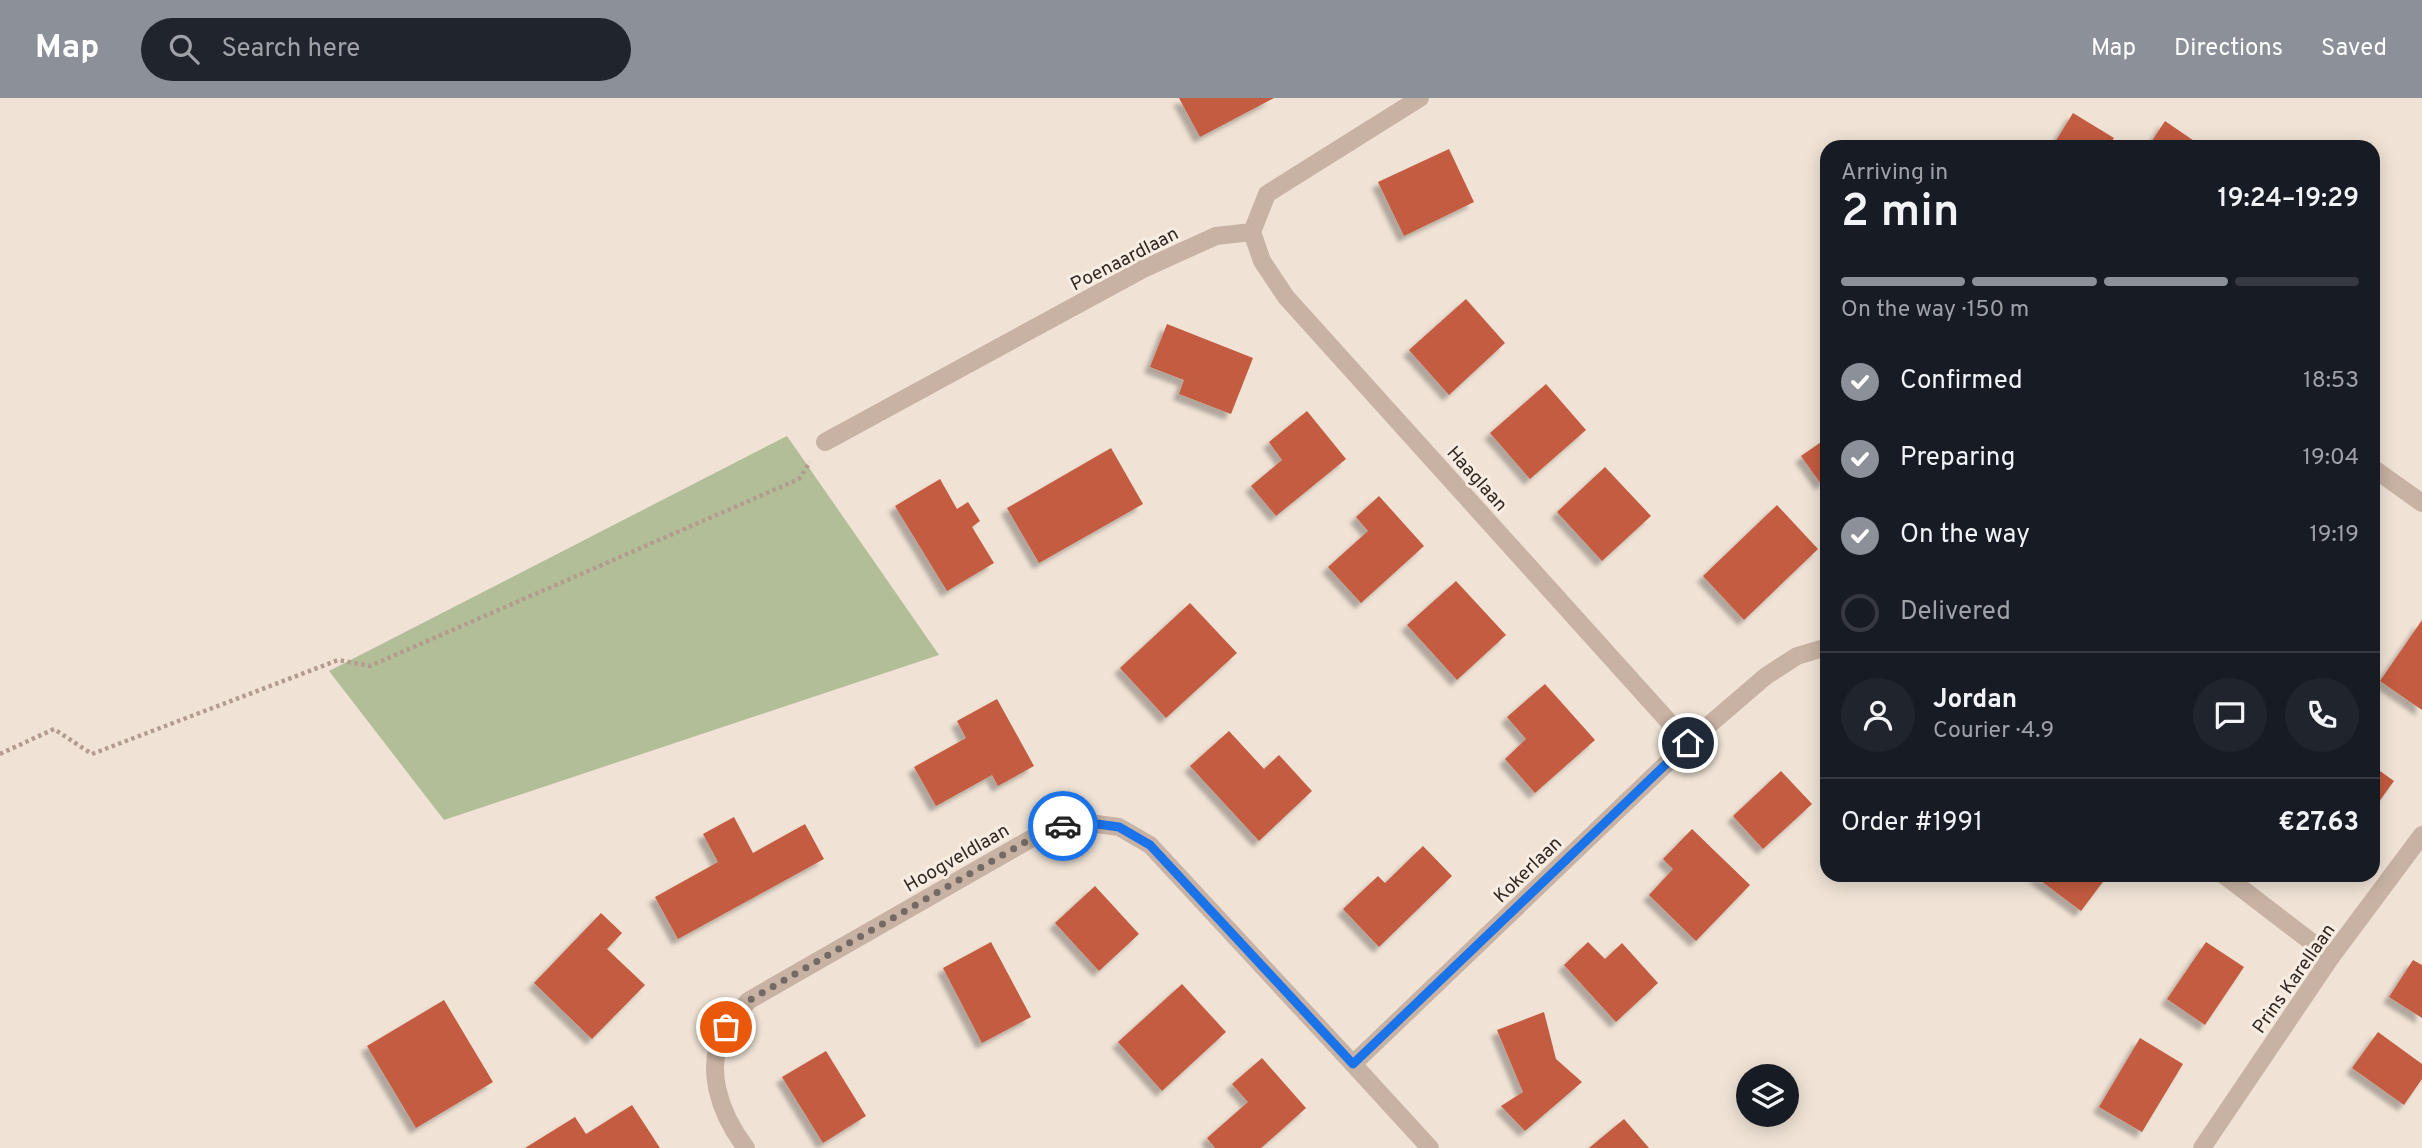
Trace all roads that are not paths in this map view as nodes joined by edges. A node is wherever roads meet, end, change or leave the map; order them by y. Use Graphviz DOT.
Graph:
graph roads {
  1 [pos="1420,98"];
  2 [pos="1391,105"];
  3 [pos="1252,232"];
  4 [pos="825,442"];
  5 [pos="2380,473"];
  6 [pos="2422,503"];
  7 [pos="1820,649"];
  8 [pos="1688,743"];
  9 [pos="2422,835"];
  10 [pos="2233,882"];
  11 [pos="2331,957"];
  12 [pos="1353,1064"];
  13 [pos="746,1148"];
  14 [pos="1430,1148"];
  15 [pos="2202,1148"];
  1 -- 2 [label="street"];
  2 -- 3 [label="street"];
  3 -- 4 [label="street, Poenaardlaan"];
  3 -- 8 [label="street, Haaglaan"];
  5 -- 6 [label="street"];
  7 -- 8 [label="street, Kokerlaan"];
  8 -- 12 [label="street, Kokerlaan"];
  9 -- 11 [label="street, Prins Karellaan"];
  10 -- 11 [label="street"];
  11 -- 15 [label="street, Prins Karellaan"];
  12 -- 13 [label="street, Hoogveldlaan"];
  12 -- 14 [label="street"];
}
